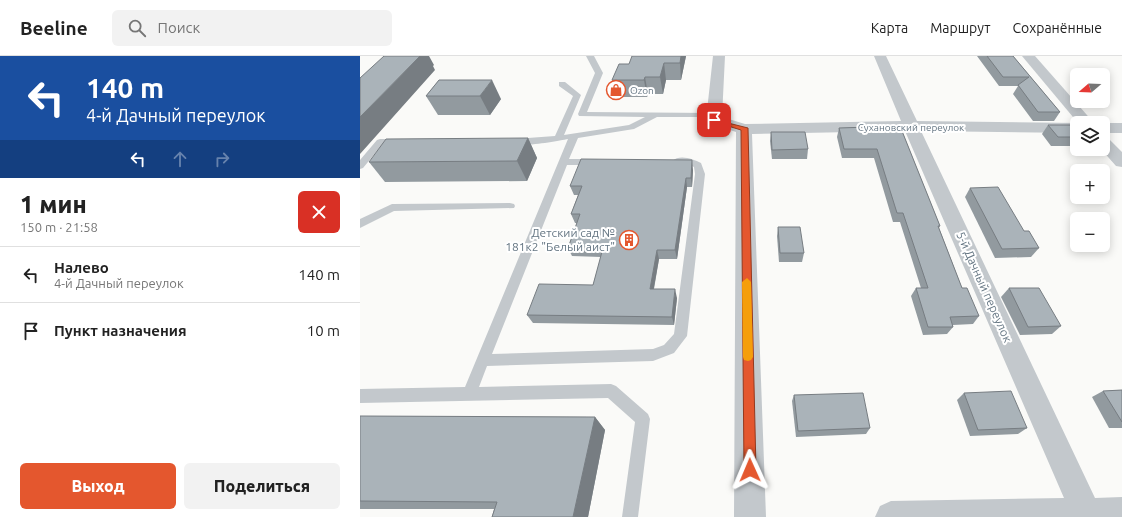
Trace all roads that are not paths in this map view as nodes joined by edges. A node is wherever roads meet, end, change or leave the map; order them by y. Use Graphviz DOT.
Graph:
graph roads {
  1 [pos="590,56"];
  2 [pos="719,56"];
  3 [pos="880,56"];
  4 [pos="1028,56"];
  5 [pos="562,84"];
  6 [pos="655,115"];
  7 [pos="714,115"];
  8 [pos="1080,116"];
  9 [pos="911,126"];
  10 [pos="744,128"];
  11 [pos="1070,128"];
  12 [pos="1110,128"];
  13 [pos="1122,128"];
  14 [pos="574,136"];
  15 [pos="558,138"];
  16 [pos="405,142"];
  17 [pos="508,142"];
  18 [pos="1110,149"];
  19 [pos="664,160"];
  20 [pos="610,161"];
  21 [pos="563,162"];
  22 [pos="1122,162"];
  23 [pos="360,166"];
  24 [pos="510,206"];
  25 [pos="360,224"];
  26 [pos="482,360"];
  27 [pos="469,394"];
  28 [pos="360,396"];
  29 [pos="1122,513"];
  30 [pos="1087,515"];
  31 [pos="630,517"];
  32 [pos="750,517"];
  33 [pos="891,517"];
  1 -- 6 [label="lane"];
  2 -- 7 [label="street"];
  3 -- 9 [label="street, 5-й Дачный переулок"];
  4 -- 8 [label="street"];
  5 -- 15 [label="lane"];
  6 -- 7 [label="lane"];
  6 -- 14 [label="lane"];
  7 -- 10 [label="street, Сухановский переулок"];
  9 -- 10 [label="street, Сухановский переулок"];
  9 -- 11 [label="street, Сухановский переулок"];
  9 -- 30 [label="street, 5-й Дачный переулок"];
  10 -- 32 [label="street"];
  12 -- 13 [label="street"];
  14 -- 15 [label="lane"];
  14 -- 21 [label="lane"];
  15 -- 17 [label="lane"];
  16 -- 23 [label="lane"];
  18 -- 22 [label="street"];
  19 -- 26 [label="lane"];
  20 -- 21 [label="lane"];
  21 -- 26 [label="lane"];
  24 -- 25 [label="lane"];
  26 -- 27 [label="lane"];
  27 -- 28 [label="lane"];
  27 -- 31 [label="lane"];
  29 -- 30 [label="street"];
  30 -- 33 [label="street"];
}
